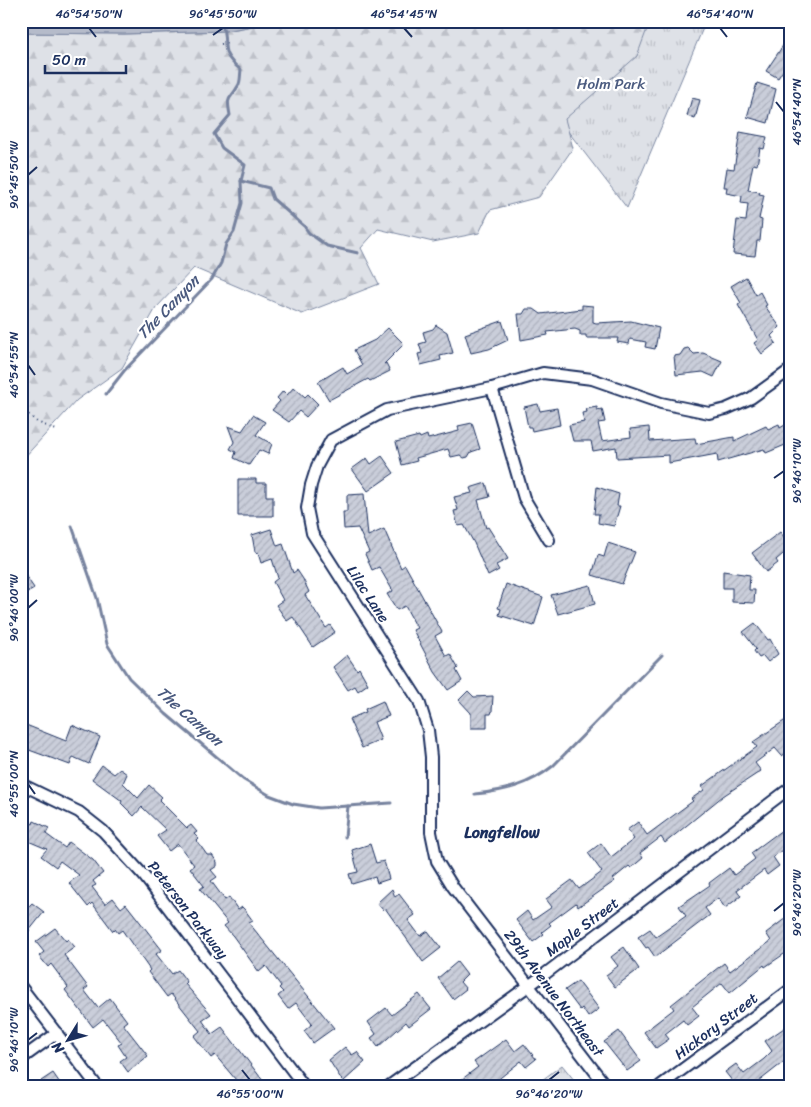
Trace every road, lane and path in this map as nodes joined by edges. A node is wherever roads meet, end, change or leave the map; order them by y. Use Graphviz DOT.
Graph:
graph roads {
  1 [pos="229,43"];
  2 [pos="221,44"];
  3 [pos="790,370"];
  4 [pos="492,388"];
  5 [pos="21,408"];
  6 [pos="56,430"];
  7 [pos="548,540"];
  8 [pos="21,784"];
  9 [pos="790,788"];
  10 [pos="478,919"];
  11 [pos="528,986"];
  12 [pos="21,987"];
  13 [pos="790,990"];
  14 [pos="56,1033"];
  15 [pos="21,1060"];
  16 [pos="98,1086"];
  17 [pos="304,1086"];
  18 [pos="389,1086"];
  19 [pos="606,1086"];
  20 [pos="660,1086"];
  1 -- 2 [label="path"];
  3 -- 4 [label="street, Lilac Lane"];
  4 -- 7 [label="street"];
  4 -- 10 [label="street, Lilac Lane"];
  5 -- 6 [label="path"];
  8 -- 17 [label="street, Peterson Parkway"];
  9 -- 11 [label="street, Maple Street"];
  10 -- 11 [label="street, 29th Avenue Northeast"];
  11 -- 18 [label="street, Maple Street"];
  11 -- 19 [label="street, 29th Avenue Northeast"];
  12 -- 14 [label="street"];
  13 -- 20 [label="street, Hickory Street"];
  14 -- 15 [label="street"];
  14 -- 16 [label="street"];
}
